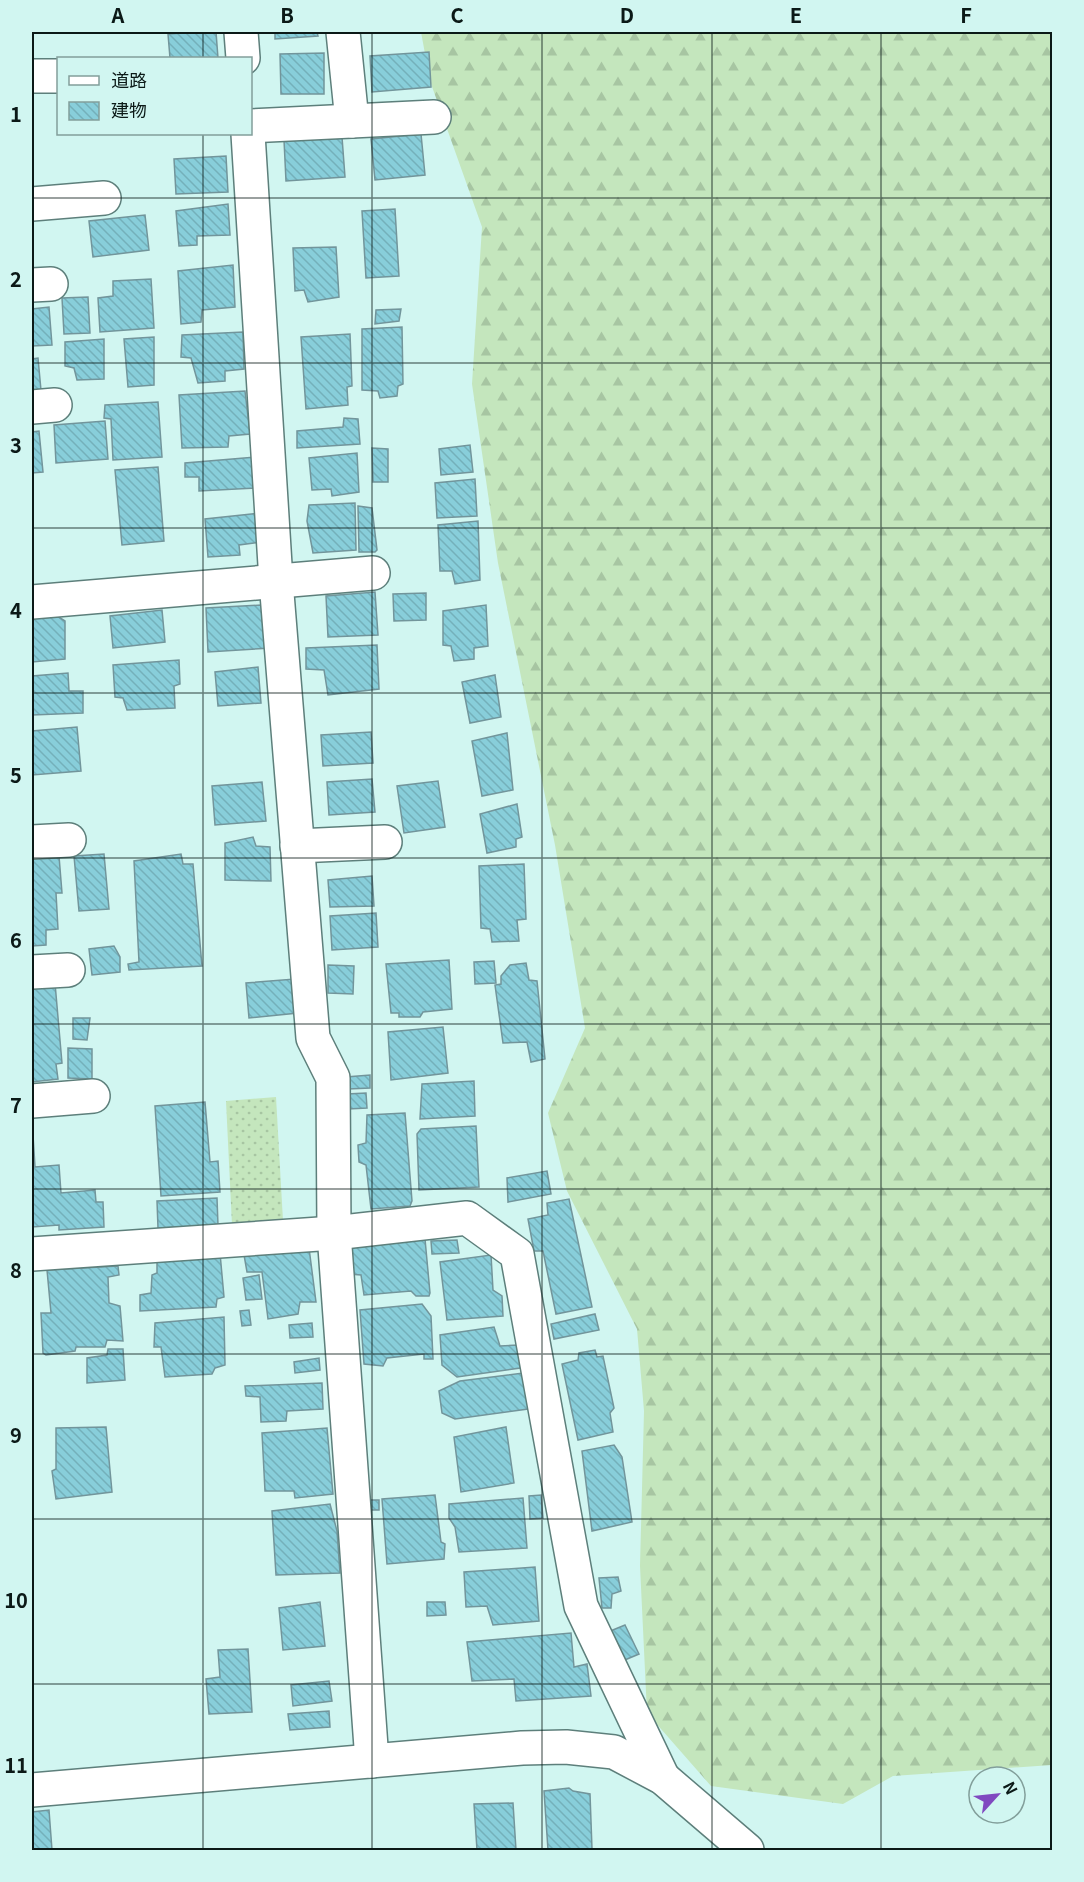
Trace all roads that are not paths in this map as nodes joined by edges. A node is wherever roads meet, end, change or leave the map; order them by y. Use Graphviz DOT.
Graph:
graph roads {
  1 [pos="242,32"];
  2 [pos="343,32"];
  3 [pos="243,57"];
  4 [pos="32,76"];
  5 [pos="57,76"];
  6 [pos="434,117"];
  7 [pos="352,121"];
  8 [pos="252,126"];
  9 [pos="248,135"];
  10 [pos="104,198"];
  11 [pos="32,204"];
  12 [pos="373,573"];
  13 [pos="276,581"];
  14 [pos="32,602"];
  15 [pos="69,840"];
  16 [pos="32,842"];
  17 [pos="385,842"];
  18 [pos="297,846"];
  19 [pos="69,970"];
  20 [pos="32,972"];
  21 [pos="93,1096"];
  22 [pos="32,1101"];
  23 [pos="334,1233"];
  24 [pos="32,1254"];
  25 [pos="372,1761"];
  26 [pos="663,1778"];
  27 [pos="32,1790"];
  28 [pos="747,1851"];
  1 -- 3 [label="street"];
  2 -- 7 [label="street"];
  4 -- 5 [label="street"];
  6 -- 7 [label="street"];
  7 -- 8 [label="street"];
  9 -- 13 [label="street"];
  10 -- 11 [label="street"];
  12 -- 13 [label="street"];
  13 -- 14 [label="street"];
  13 -- 18 [label="street"];
  15 -- 16 [label="street"];
  17 -- 18 [label="street"];
  18 -- 23 [label="street"];
  19 -- 20 [label="street"];
  21 -- 22 [label="street"];
  23 -- 24 [label="street"];
  23 -- 25 [label="street"];
  23 -- 26 [label="street"];
  25 -- 26 [label="street"];
  25 -- 27 [label="street"];
  26 -- 28 [label="street"];
}
